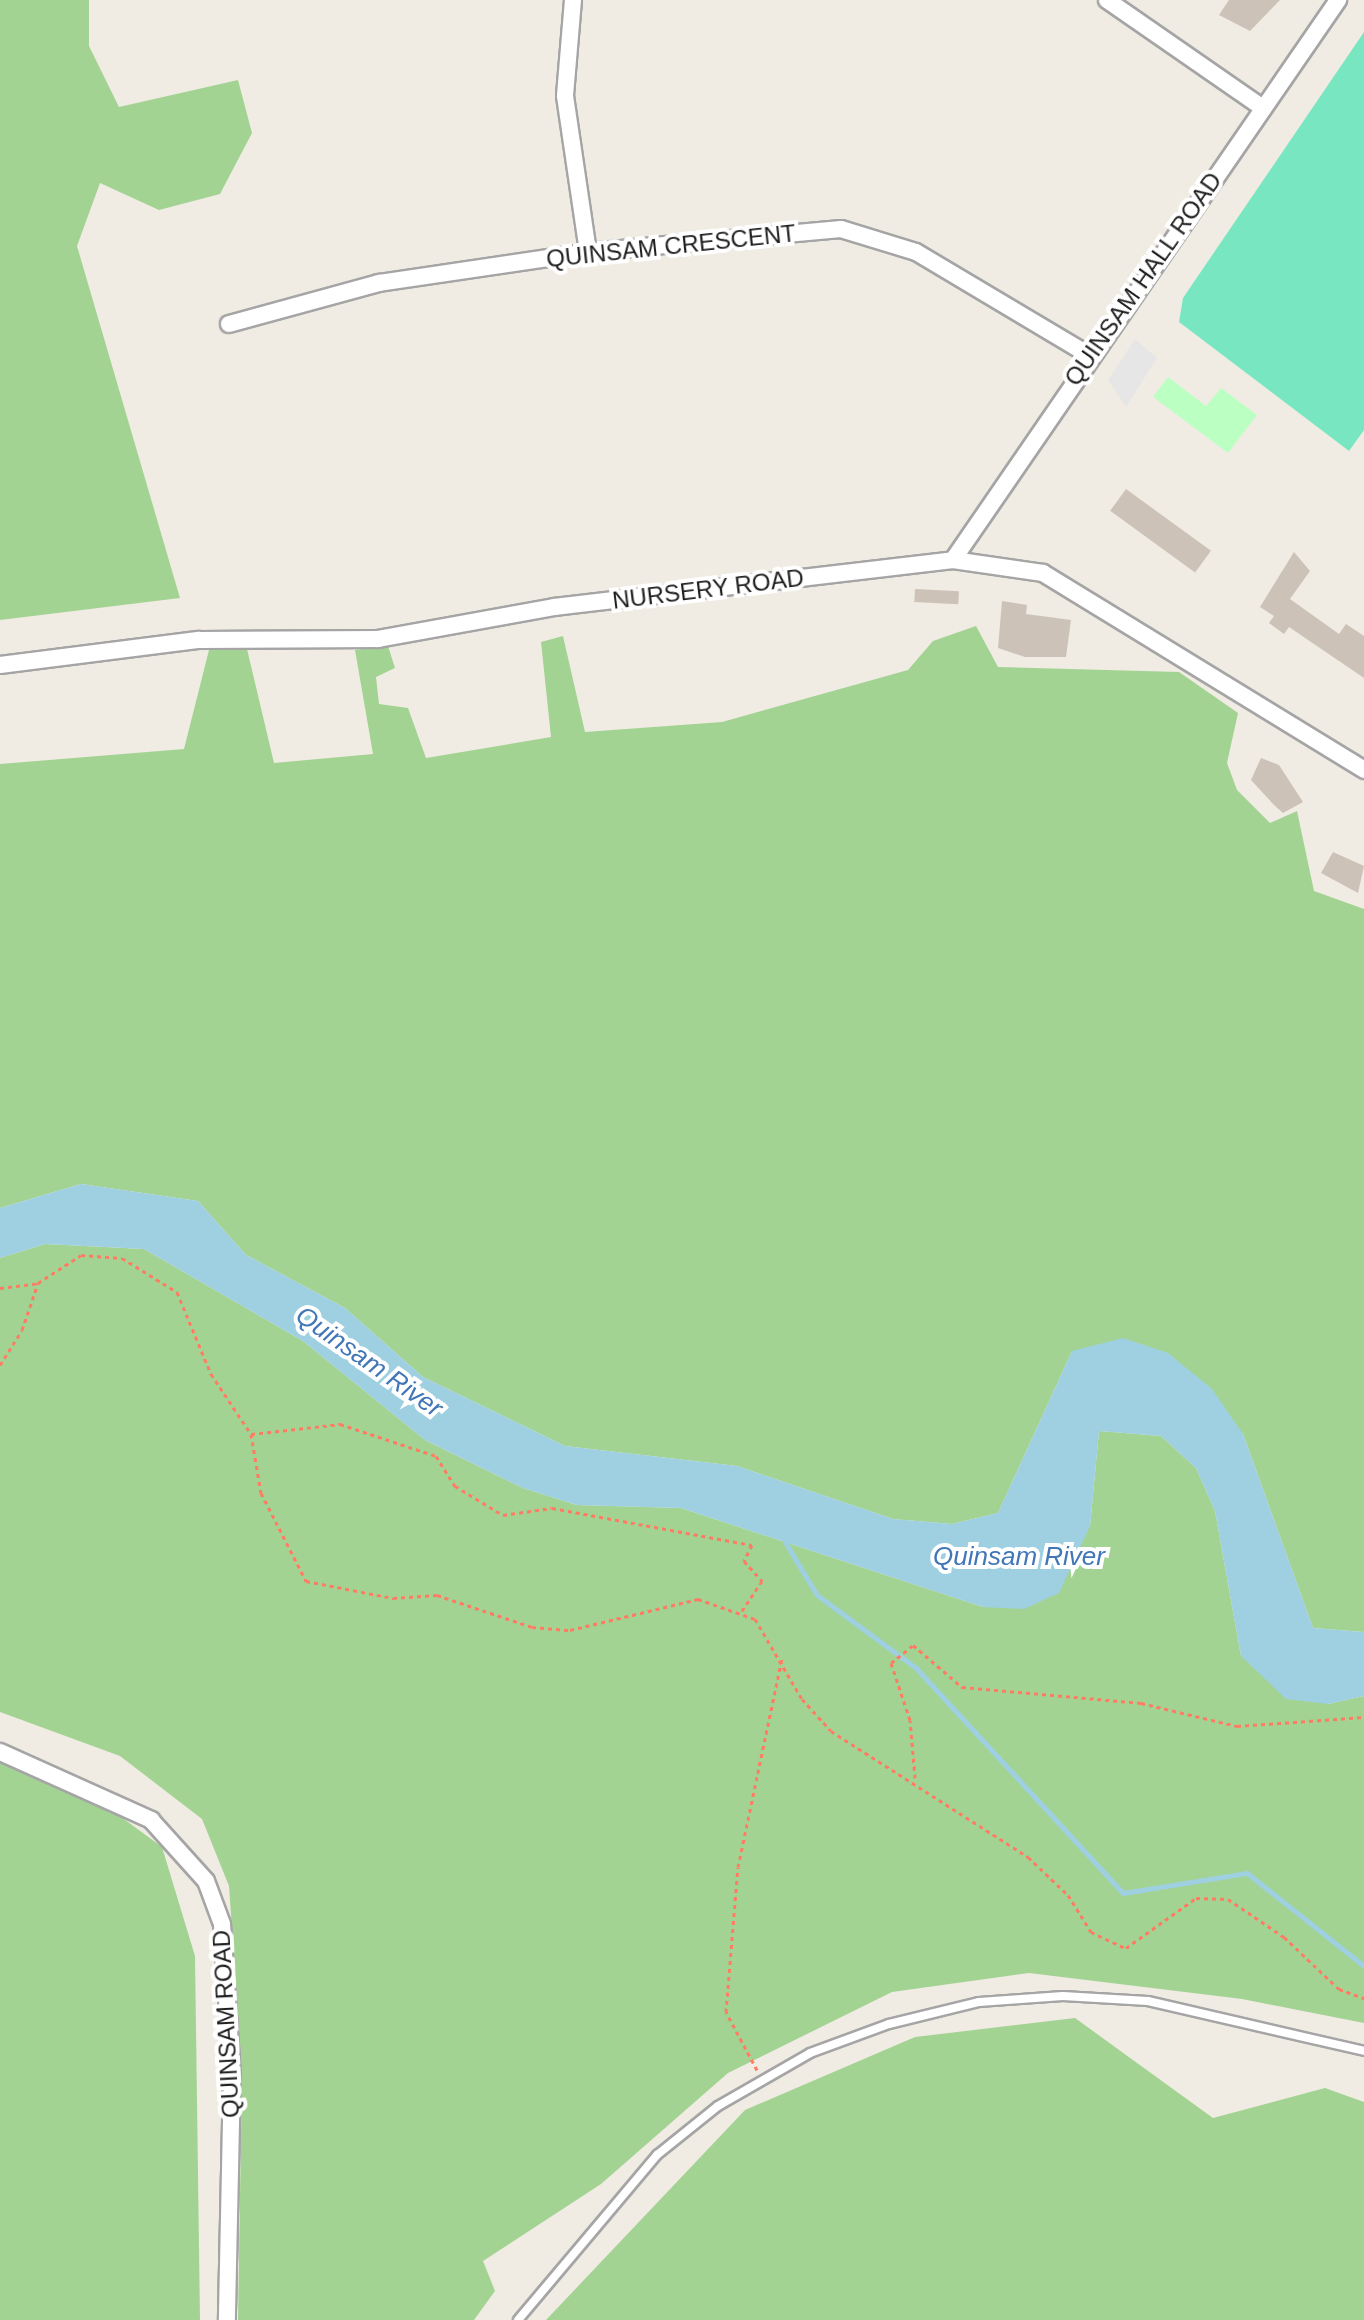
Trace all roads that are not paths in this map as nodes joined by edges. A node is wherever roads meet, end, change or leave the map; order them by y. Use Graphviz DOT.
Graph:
graph roads {
  1 [pos="573,0"];
  2 [pos="1107,0"];
  3 [pos="1338,0"];
  4 [pos="1263,108"];
  5 [pos="588,252"];
  6 [pos="229,324"];
  7 [pos="1089,355"];
  8 [pos="953,560"];
  9 [pos="0,665"];
  10 [pos="1364,770"];
  11 [pos="0,1752"];
  12 [pos="1364,2051"];
  13 [pos="227,2320"];
  14 [pos="518,2320"];
  1 -- 5 [label="street"];
  2 -- 4 [label="street"];
  3 -- 4 [label="street, QUINSAM HALL ROAD"];
  4 -- 7 [label="street, QUINSAM HALL ROAD"];
  5 -- 6 [label="street, QUINSAM CRESCENT"];
  5 -- 7 [label="street, QUINSAM CRESCENT"];
  7 -- 8 [label="street, QUINSAM HALL ROAD"];
  8 -- 9 [label="street, NURSERY ROAD"];
  8 -- 10 [label="street, NURSERY ROAD"];
  11 -- 13 [label="street, QUINSAM ROAD"];
  12 -- 14 [label="lane"];
}
